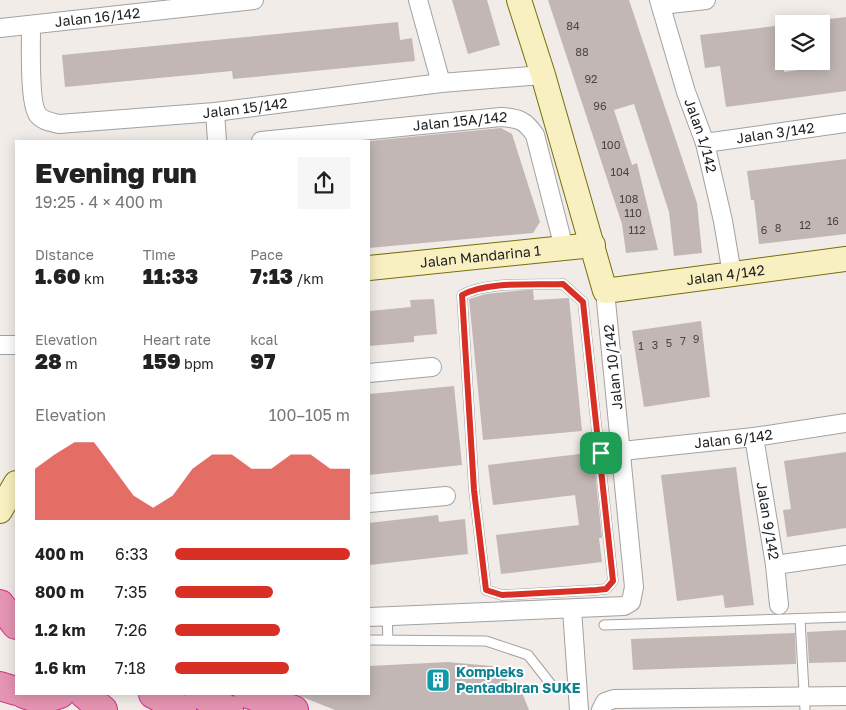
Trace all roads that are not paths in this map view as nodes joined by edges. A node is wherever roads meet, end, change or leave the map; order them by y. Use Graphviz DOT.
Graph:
graph roads {
  1 [pos="254,0"];
  2 [pos="418,0"];
  3 [pos="519,0"];
  4 [pos="706,0"];
  5 [pos="660,3"];
  6 [pos="31,26"];
  7 [pos="0,28"];
  8 [pos="544,75"];
  9 [pos="441,83"];
  10 [pos="215,112"];
  11 [pos="846,123"];
  12 [pos="217,140"];
  13 [pos="271,140"];
  14 [pos="705,143"];
  15 [pos="593,246"];
  16 [pos="564,248"];
  17 [pos="846,259"];
  18 [pos="370,268"];
  19 [pos="732,274"];
  20 [pos="605,291"];
  21 [pos="0,345"];
  22 [pos="15,345"];
  23 [pos="432,367"];
  24 [pos="370,373"];
  25 [pos="846,423"];
  26 [pos="754,437"];
  27 [pos="622,451"];
  28 [pos="601,453"];
  29 [pos="15,486"];
  30 [pos="446,496"];
  31 [pos="370,503"];
  32 [pos="7,511"];
  33 [pos="846,555"];
  34 [pos="775,565"];
  35 [pos="0,587"];
  36 [pos="15,594"];
  37 [pos="0,605"];
  38 [pos="779,605"];
  39 [pos="572,610"];
  40 [pos="15,614"];
  41 [pos="387,616"];
  42 [pos="370,617"];
  43 [pos="846,617"];
  44 [pos="800,618"];
  45 [pos="15,624"];
  46 [pos="604,625"];
  47 [pos="370,640"];
  48 [pos="388,640"];
  49 [pos="550,683"];
  50 [pos="0,686"];
  51 [pos="15,691"];
  52 [pos="27,695"];
  53 [pos="57,695"];
  54 [pos="85,695"];
  55 [pos="155,695"];
  56 [pos="202,695"];
  57 [pos="251,695"];
  58 [pos="846,696"];
  59 [pos="804,704"];
  60 [pos="608,705"];
  61 [pos="26,710"];
  62 [pos="103,710"];
  63 [pos="182,710"];
  64 [pos="229,710"];
  65 [pos="294,710"];
  66 [pos="579,710"];
  1 -- 6 [label="street, Jalan 16/142"];
  2 -- 9 [label="street"];
  3 -- 8 [label="street, Jalan 10/142"];
  4 -- 5 [label="street"];
  5 -- 14 [label="street, Jalan 1/142"];
  6 -- 7 [label="street, Jalan 16/142"];
  6 -- 10 [label="street, Jalan 15/142"];
  8 -- 9 [label="street, Jalan 15/142"];
  8 -- 15 [label="street, Jalan 10/142"];
  9 -- 10 [label="street, Jalan 15/142"];
  10 -- 12 [label="street"];
  11 -- 14 [label="street, Jalan 3/142"];
  13 -- 16 [label="street, Jalan 15A/142"];
  14 -- 19 [label="street, Jalan 1/142"];
  15 -- 16 [label="street, Jalan Mandarina 1"];
  15 -- 20 [label="street, Jalan 10/142"];
  16 -- 18 [label="street, Jalan Mandarina 1"];
  17 -- 19 [label="street, Jalan 4/142"];
  19 -- 20 [label="street, Jalan 4/142"];
  20 -- 27 [label="street, Jalan 10/142"];
  21 -- 22 [label="street"];
  23 -- 24 [label="street"];
  25 -- 26 [label="street, Jalan 6/142"];
  26 -- 27 [label="street, Jalan 6/142"];
  26 -- 34 [label="street, Jalan 9/142"];
  27 -- 28 [label="lane"];
  27 -- 39 [label="street, Jalan 10/142"];
  28 -- 28 [label="lane"];
  29 -- 32 [label="street"];
  30 -- 31 [label="street"];
  33 -- 34 [label="street"];
  34 -- 38 [label="street, Jalan 9/142"];
  35 -- 36 [label="highway"];
  37 -- 40 [label="highway"];
  37 -- 45 [label="highway"];
  39 -- 41 [label="street, Jalan 10/142"];
  39 -- 66 [label="street"];
  41 -- 42 [label="street, Jalan 10/142"];
  41 -- 48 [label="lane"];
  43 -- 44 [label="lane"];
  44 -- 46 [label="lane"];
  44 -- 59 [label="lane"];
  47 -- 48 [label="lane"];
  48 -- 49 [label="lane"];
  50 -- 51 [label="highway"];
  50 -- 61 [label="street"];
  52 -- 53 [label="highway"];
  54 -- 62 [label="highway"];
  55 -- 63 [label="highway"];
  56 -- 64 [label="highway"];
  57 -- 65 [label="highway"];
  58 -- 59 [label="street"];
  59 -- 60 [label="street"];
}
